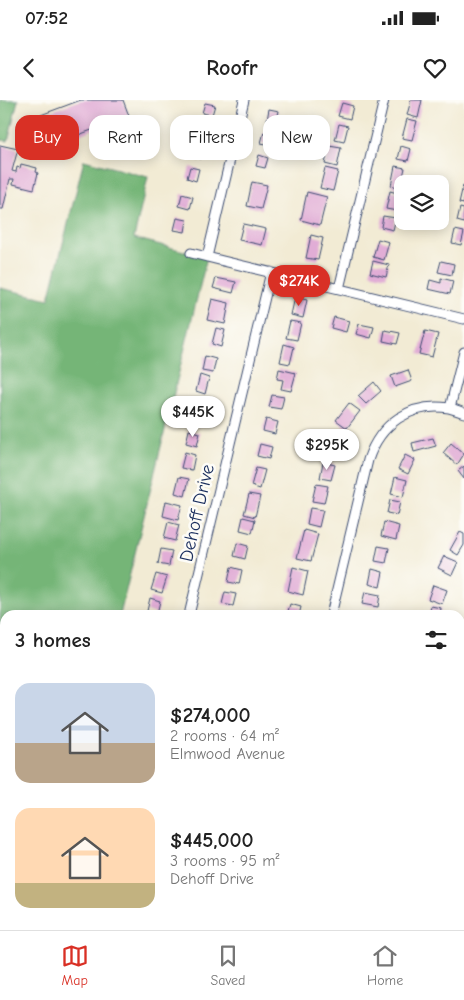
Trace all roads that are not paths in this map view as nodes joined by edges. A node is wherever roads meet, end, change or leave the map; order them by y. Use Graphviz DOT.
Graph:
graph roads {
  1 [pos="244,100"];
  2 [pos="384,100"];
  3 [pos="191,253"];
  4 [pos="207,257"];
  5 [pos="271,272"];
  6 [pos="339,289"];
  7 [pos="464,318"];
  8 [pos="464,352"];
  9 [pos="450,408"];
  10 [pos="464,413"];
  11 [pos="190,610"];
  12 [pos="332,610"];
  1 -- 4 [label="street"];
  2 -- 6 [label="street"];
  3 -- 4 [label="street"];
  4 -- 5 [label="street"];
  5 -- 6 [label="street"];
  5 -- 11 [label="street, Dehoff Drive"];
  6 -- 7 [label="street"];
  8 -- 9 [label="street"];
  9 -- 10 [label="street"];
  9 -- 12 [label="street"];
}
